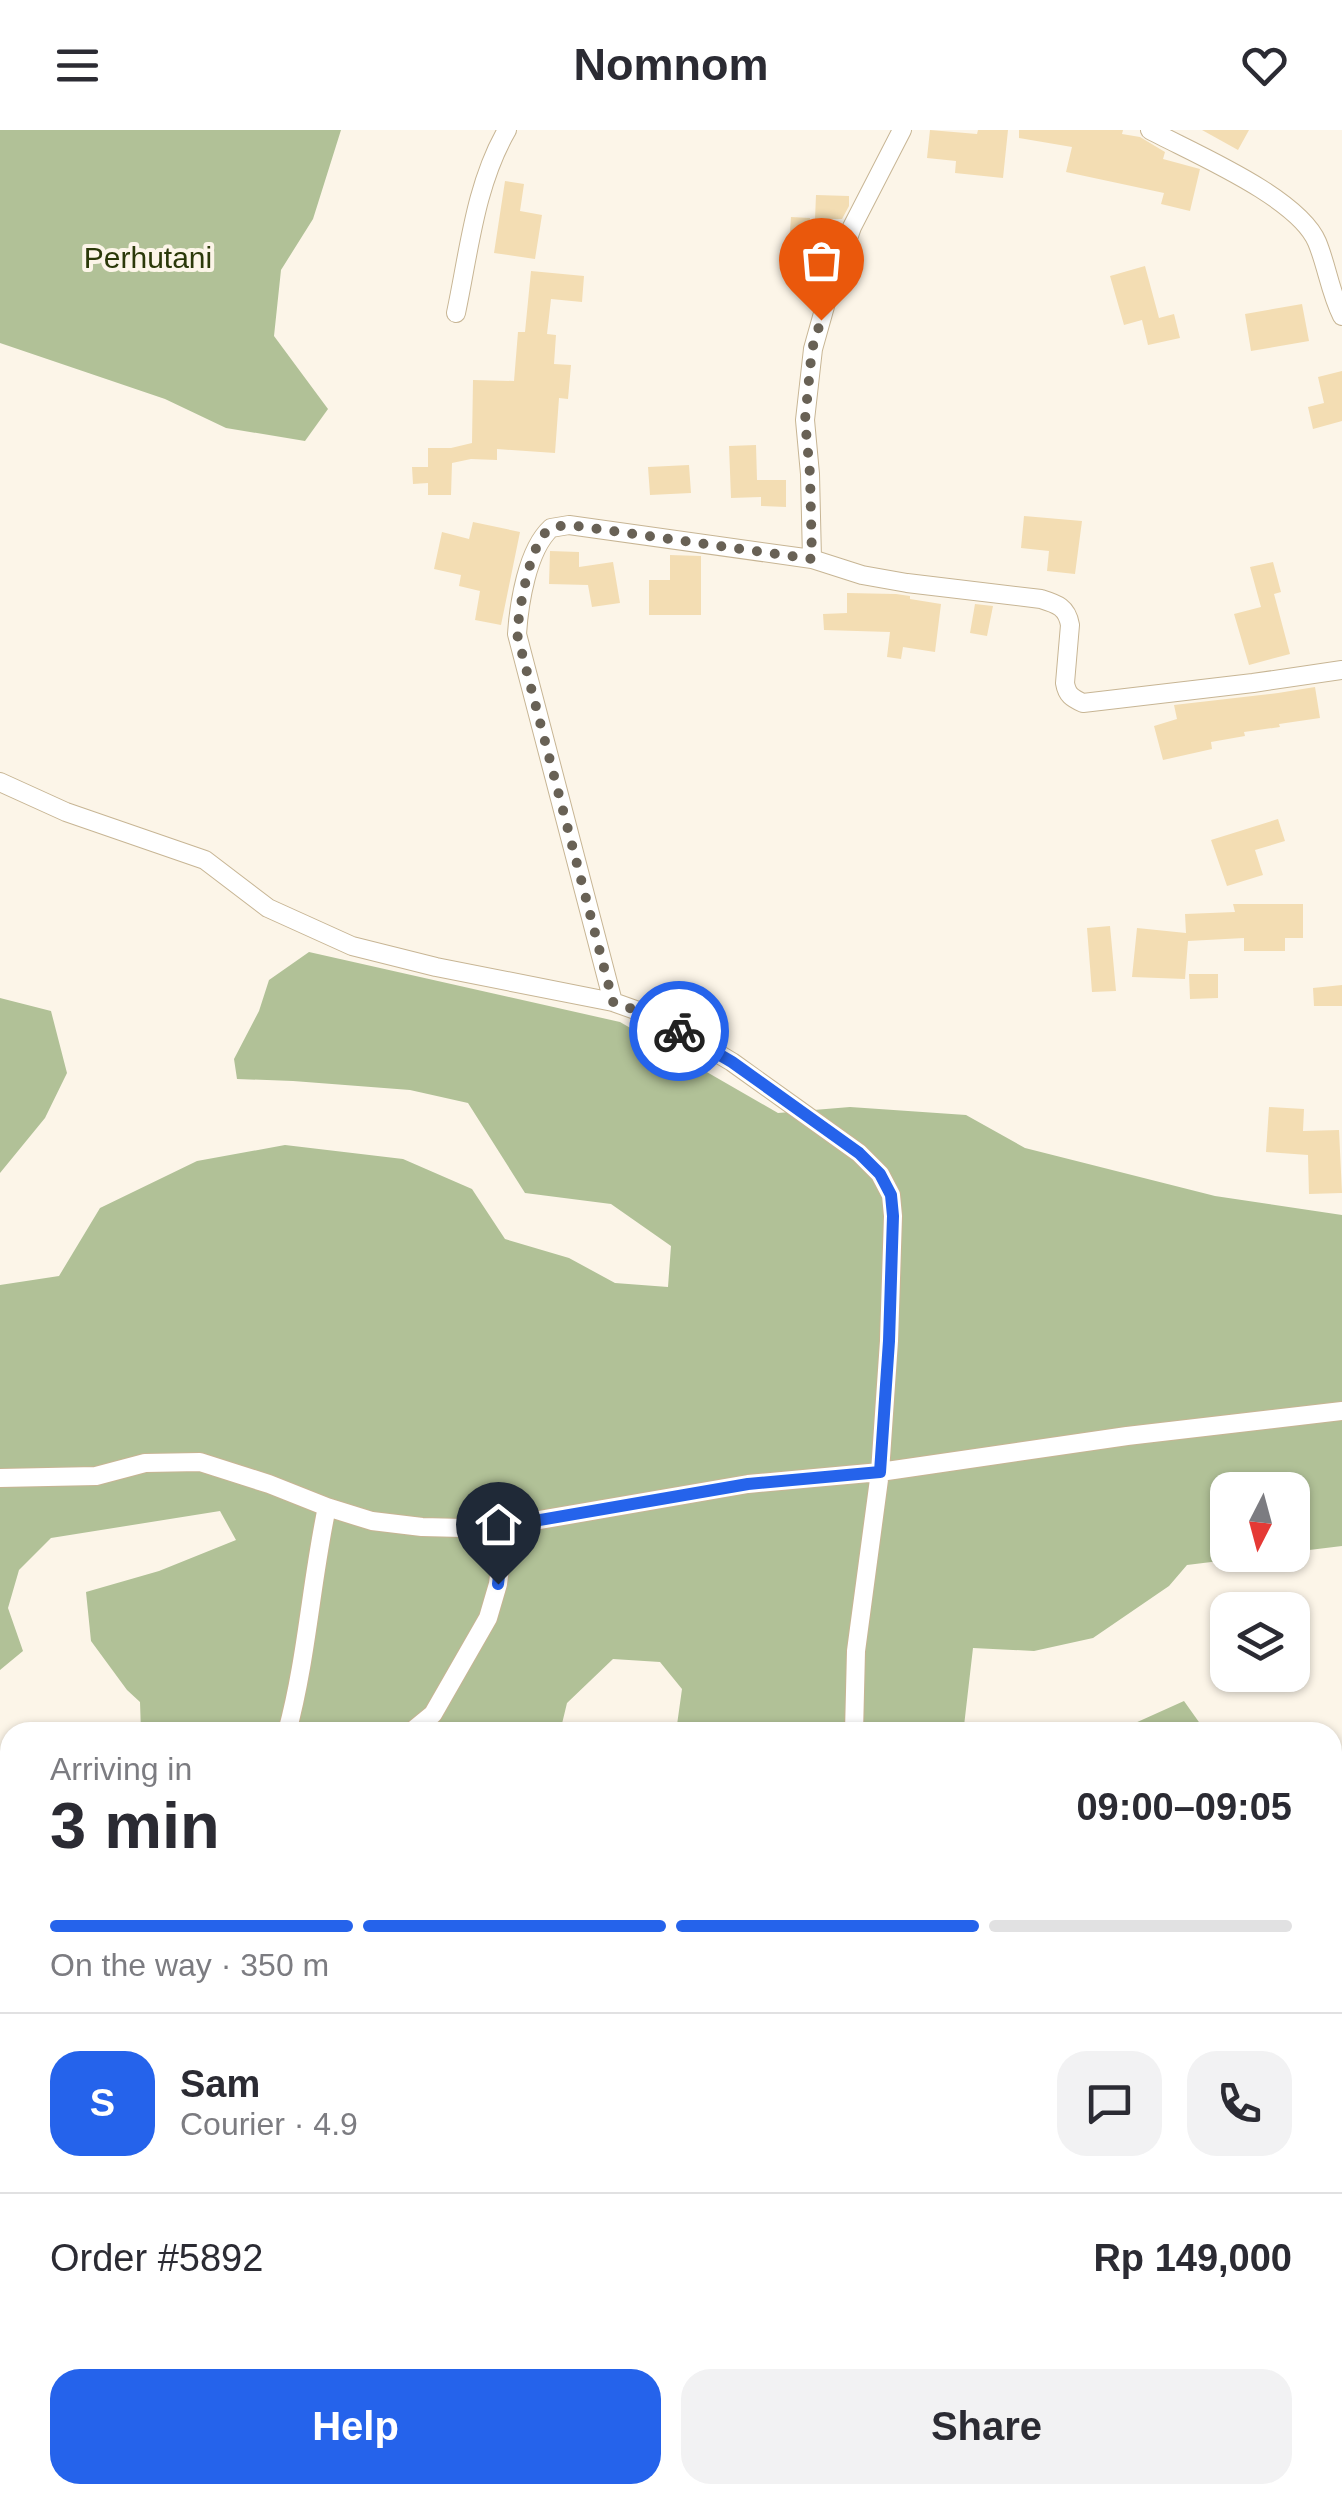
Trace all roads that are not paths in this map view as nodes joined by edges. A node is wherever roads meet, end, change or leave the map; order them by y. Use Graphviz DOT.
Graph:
graph roads {
  1 [pos="507,130"];
  2 [pos="902,130"];
  3 [pos="1150,130"];
  4 [pos="456,313"];
  5 [pos="1342,316"];
  6 [pos="812,559"];
  7 [pos="1342,670"];
  8 [pos="0,782"];
  9 [pos="613,1002"];
  10 [pos="1342,1410"];
  11 [pos="880,1472"];
  12 [pos="0,1478"];
  13 [pos="327,1507"];
  14 [pos="505,1526"];
  15 [pos="289,1722"];
  16 [pos="424,1722"];
  17 [pos="854,1722"];
  1 -- 4 [label="street"];
  2 -- 6 [label="street"];
  3 -- 5 [label="street"];
  6 -- 7 [label="street"];
  6 -- 9 [label="street"];
  8 -- 9 [label="street"];
  9 -- 11 [label="street"];
  10 -- 11 [label="street"];
  11 -- 14 [label="street"];
  11 -- 17 [label="street"];
  12 -- 13 [label="street"];
  13 -- 14 [label="street"];
  13 -- 15 [label="street"];
  14 -- 16 [label="street"];
}
